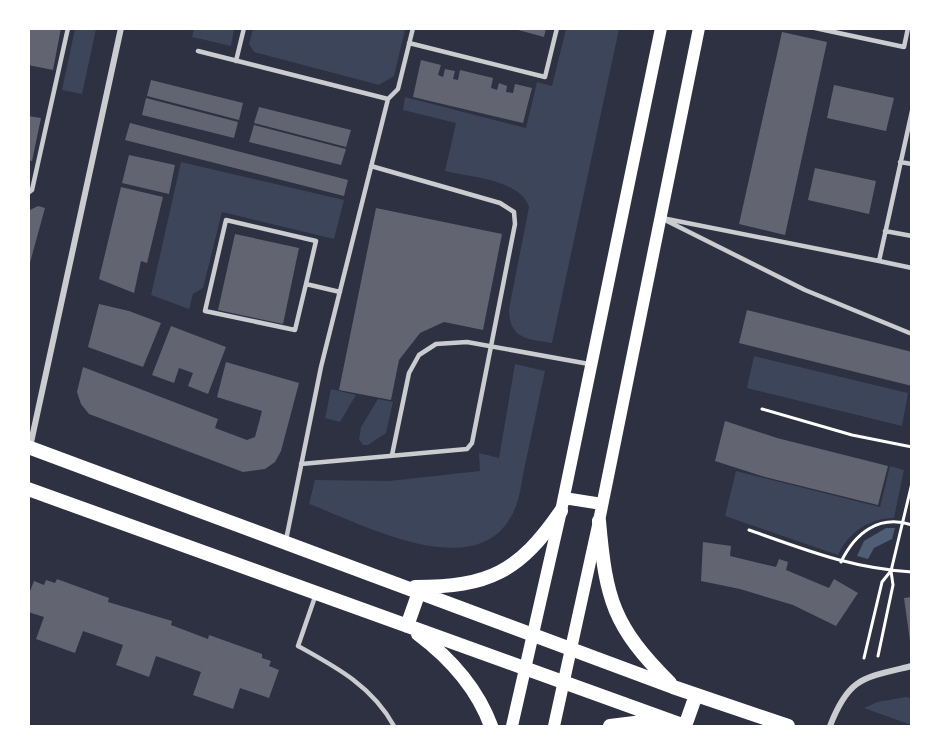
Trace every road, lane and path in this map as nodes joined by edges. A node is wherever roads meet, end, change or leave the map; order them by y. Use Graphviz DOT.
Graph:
graph roads {
  1 [pos="68,28"];
  2 [pos="121,28"];
  3 [pos="244,28"];
  4 [pos="413,28"];
  5 [pos="556,28"];
  6 [pos="661,28"];
  7 [pos="699,28"];
  8 [pos="815,28"];
  9 [pos="908,28"];
  10 [pos="409,43"];
  11 [pos="198,51"];
  12 [pos="236,61"];
  13 [pos="388,99"];
  14 [pos="912,111"];
  15 [pos="900,162"];
  16 [pos="912,164"];
  17 [pos="371,166"];
  18 [pos="28,193"];
  19 [pos="659,217"];
  20 [pos="885,231"];
  21 [pos="912,236"];
  22 [pos="879,261"];
  23 [pos="912,268"];
  24 [pos="306,284"];
  25 [pos="340,292"];
  26 [pos="912,334"];
  27 [pos="491,347"];
  28 [pos="591,365"];
  29 [pos="762,410"];
  30 [pos="29,447"];
  31 [pos="912,447"];
  32 [pos="392,455"];
  33 [pos="301,464"];
  34 [pos="912,483"];
  35 [pos="30,493"];
  36 [pos="563,504"];
  37 [pos="602,504"];
  38 [pos="599,521"];
  39 [pos="902,522"];
  40 [pos="912,525"];
  41 [pos="749,530"];
  42 [pos="285,543"];
  43 [pos="841,562"];
  44 [pos="891,571"];
  45 [pos="912,572"];
  46 [pos="412,590"];
  47 [pos="316,593"];
  48 [pos="407,626"];
  49 [pos="533,633"];
  50 [pos="572,647"];
  51 [pos="878,656"];
  52 [pos="864,658"];
  53 [pos="912,666"];
  54 [pos="525,668"];
  55 [pos="564,682"];
  56 [pos="673,687"];
  57 [pos="696,695"];
  58 [pos="665,719"];
  59 [pos="394,726"];
  60 [pos="491,726"];
  61 [pos="512,726"];
  62 [pos="554,726"];
  63 [pos="610,726"];
  64 [pos="685,726"];
  65 [pos="788,726"];
  66 [pos="830,726"];
  1 -- 18 [label="lane"];
  2 -- 30 [label="street"];
  3 -- 12 [label="lane"];
  4 -- 10 [label="lane"];
  5 -- 10 [label="lane"];
  6 -- 28 [label="main road"];
  7 -- 19 [label="main road"];
  8 -- 9 [label="lane"];
  10 -- 13 [label="lane"];
  11 -- 12 [label="lane"];
  12 -- 13 [label="lane"];
  13 -- 17 [label="lane"];
  14 -- 15 [label="lane"];
  15 -- 16 [label="lane"];
  15 -- 20 [label="lane"];
  17 -- 25 [label="lane"];
  17 -- 27 [label="lane"];
  19 -- 22 [label="lane"];
  19 -- 26 [label="lane"];
  19 -- 37 [label="main road"];
  20 -- 21 [label="lane"];
  20 -- 22 [label="lane"];
  22 -- 23 [label="lane"];
  24 -- 24 [label="lane"];
  24 -- 25 [label="lane"];
  25 -- 33 [label="lane"];
  27 -- 28 [label="lane"];
  27 -- 32 [label="lane"];
  27 -- 32 [label="lane"];
  28 -- 36 [label="main road"];
  29 -- 31 [label="path"];
  30 -- 42 [label="main road"];
  32 -- 33 [label="lane"];
  33 -- 42 [label="lane"];
  34 -- 39 [label="path"];
  35 -- 47 [label="main road"];
  36 -- 37 [label="main road"];
  36 -- 46 [label="main road"];
  36 -- 49 [label="main road"];
  37 -- 38 [label="main road"];
  38 -- 50 [label="main road"];
  38 -- 56 [label="main road"];
  39 -- 40 [label="path"];
  39 -- 43 [label="path"];
  39 -- 44 [label="path"];
  41 -- 43 [label="path"];
  42 -- 46 [label="main road"];
  43 -- 44 [label="path"];
  44 -- 45 [label="path"];
  44 -- 51 [label="path"];
  44 -- 52 [label="path"];
  46 -- 48 [label="main road"];
  46 -- 49 [label="main road"];
  47 -- 48 [label="main road"];
  47 -- 59 [label="lane"];
  48 -- 54 [label="main road"];
  48 -- 60 [label="main road"];
  49 -- 50 [label="main road"];
  49 -- 54 [label="main road"];
  50 -- 55 [label="main road"];
  50 -- 56 [label="main road"];
  53 -- 66 [label="street"];
  54 -- 55 [label="main road"];
  54 -- 61 [label="main road"];
  55 -- 58 [label="main road"];
  55 -- 62 [label="main road"];
  56 -- 57 [label="main road"];
  57 -- 64 [label="main road"];
  57 -- 65 [label="main road"];
  58 -- 63 [label="main road"];
  58 -- 64 [label="main road"];
}
